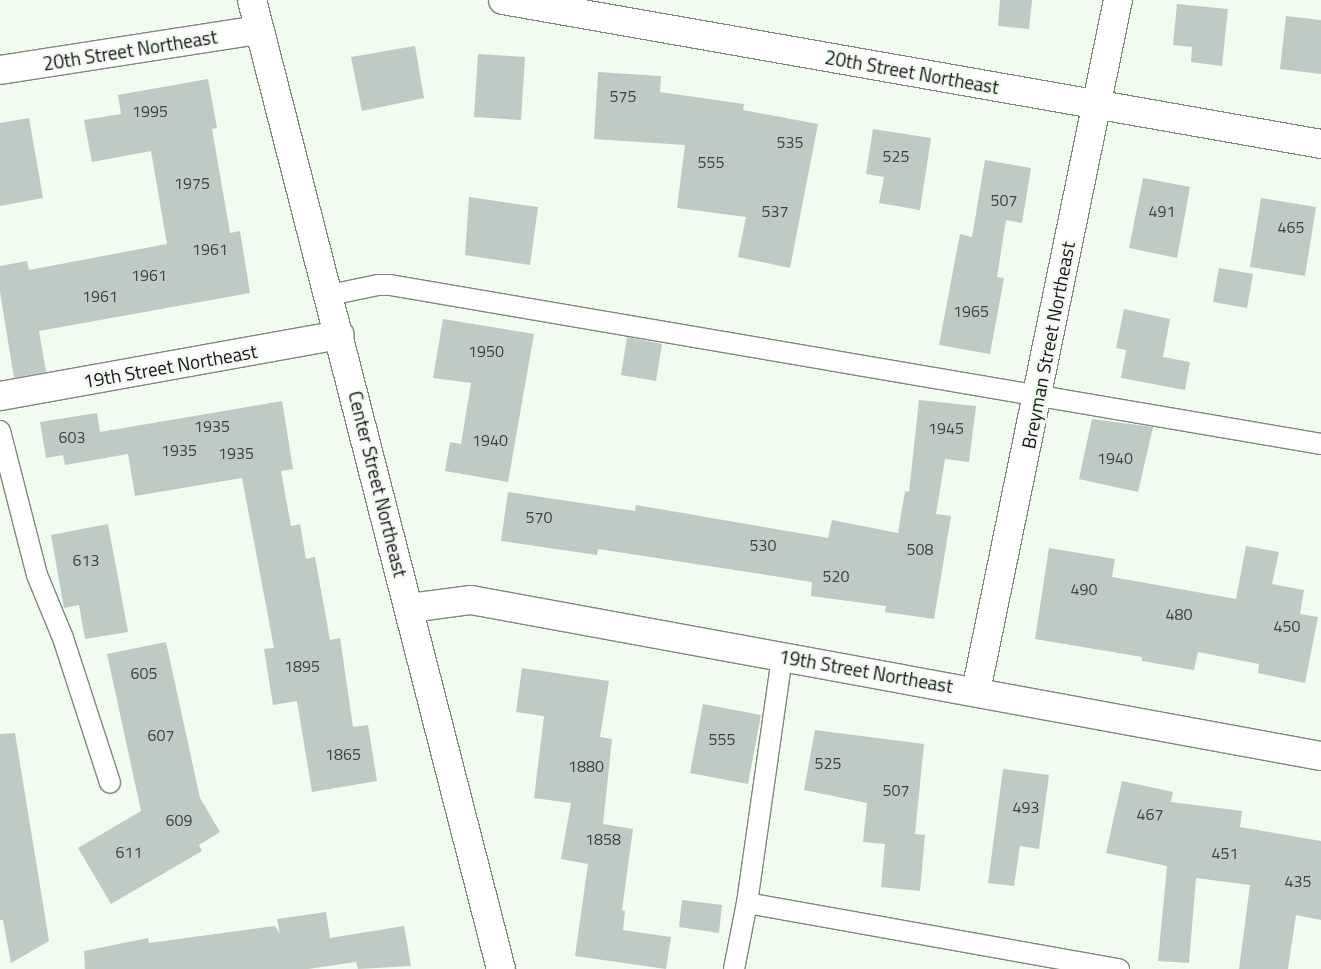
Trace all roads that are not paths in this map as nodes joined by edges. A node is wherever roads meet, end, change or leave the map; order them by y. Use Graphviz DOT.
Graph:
graph roads {
  1 [pos="252,0"];
  2 [pos="503,0"];
  3 [pos="1118,0"];
  4 [pos="259,30"];
  5 [pos="0,70"];
  6 [pos="1095,104"];
  7 [pos="1321,144"];
  8 [pos="330,295"];
  9 [pos="340,335"];
  10 [pos="0,396"];
  11 [pos="1038,397"];
  12 [pos="0,430"];
  13 [pos="1321,444"];
  14 [pos="410,608"];
  15 [pos="782,656"];
  16 [pos="976,690"];
  17 [pos="1321,756"];
  18 [pos="110,784"];
  19 [pos="747,903"];
  20 [pos="502,969"];
  21 [pos="734,969"];
  22 [pos="1119,969"];
  1 -- 4 [label="street, Center Street Northeast"];
  2 -- 6 [label="street, 20th Street Northeast"];
  3 -- 6 [label="street, Breyman Street Northeast"];
  4 -- 5 [label="street, 20th Street Northeast"];
  4 -- 8 [label="street, Center Street Northeast"];
  6 -- 7 [label="street, 20th Street Northeast"];
  6 -- 11 [label="street, Breyman Street Northeast"];
  8 -- 9 [label="street, Center Street Northeast"];
  8 -- 11 [label="lane"];
  9 -- 10 [label="street, 19th Street Northeast"];
  9 -- 14 [label="street, Center Street Northeast"];
  11 -- 13 [label="lane"];
  11 -- 16 [label="street, Breyman Street Northeast"];
  12 -- 18 [label="lane"];
  14 -- 15 [label="street, 19th Street Northeast"];
  14 -- 20 [label="street, Center Street Northeast"];
  15 -- 16 [label="street, 19th Street Northeast"];
  15 -- 19 [label="lane"];
  16 -- 17 [label="street, 19th Street Northeast"];
  19 -- 21 [label="lane"];
  19 -- 22 [label="lane"];
}
